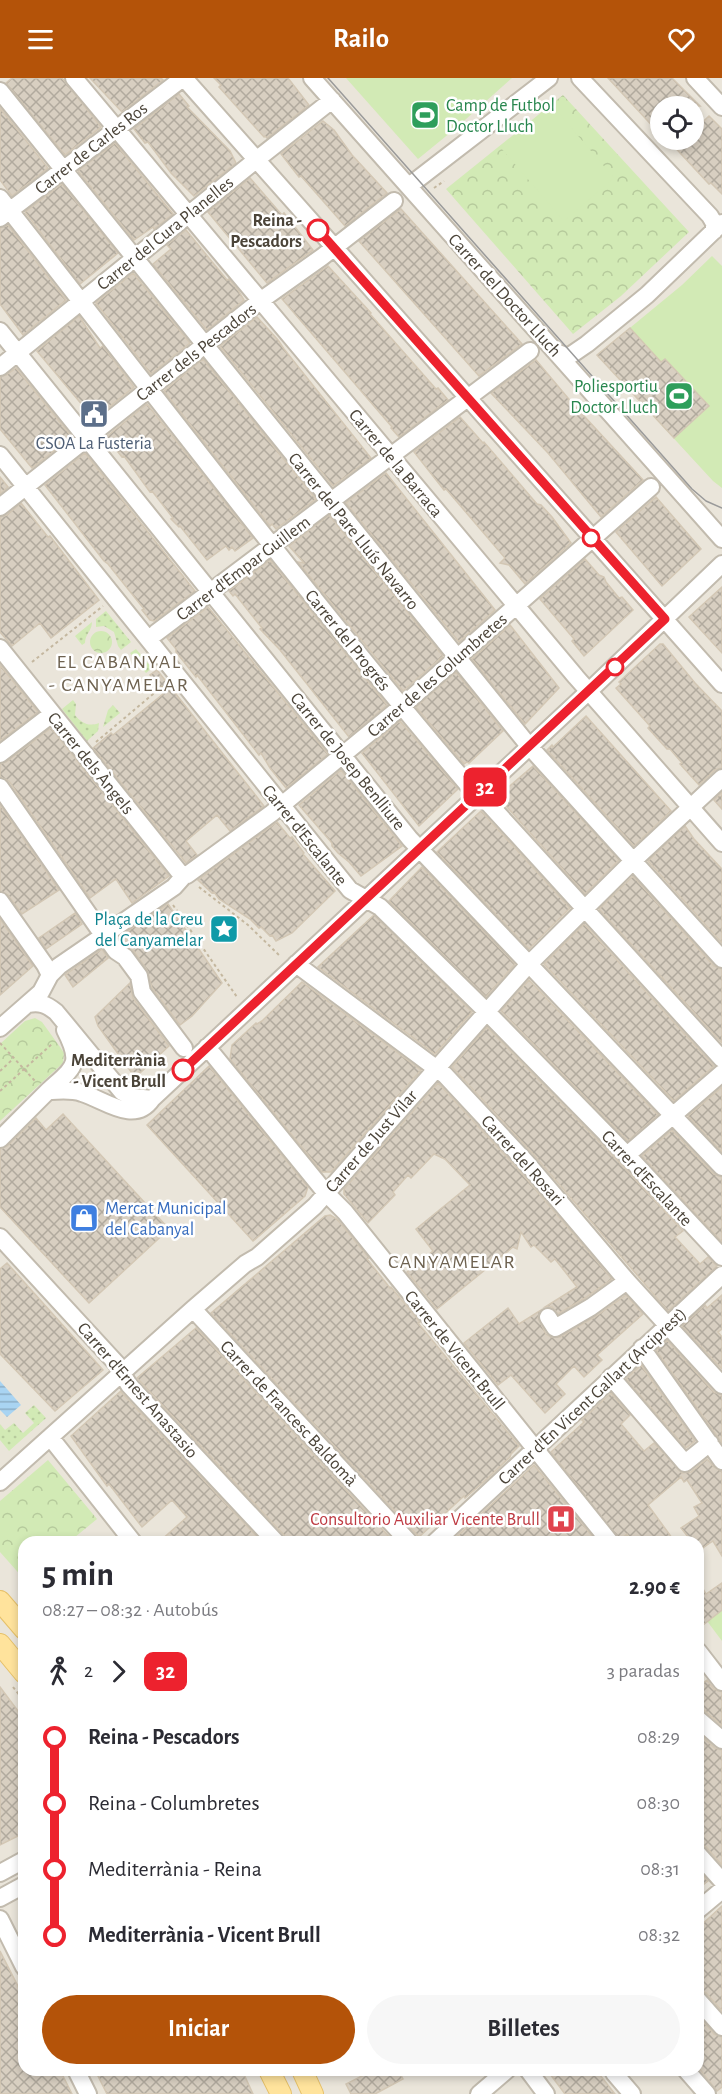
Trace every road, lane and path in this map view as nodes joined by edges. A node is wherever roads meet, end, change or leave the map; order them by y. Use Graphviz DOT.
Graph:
graph roads {
  1 [pos="74,78"];
  2 [pos="183,78"];
  3 [pos="312,78"];
  4 [pos="549,78"];
  5 [pos="580,78"];
  6 [pos="695,78"];
  7 [pos="0,91"];
  8 [pos="332,100"];
  9 [pos="722,107"];
  10 [pos="116,129"];
  11 [pos="256,160"];
  12 [pos="64,169"];
  13 [pos="409,186"];
  14 [pos="394,201"];
  15 [pos="3,209"];
  16 [pos="189,214"];
  17 [pos="718,227"];
  18 [pos="334,247"];
  19 [pos="134,257"];
  20 [pos="260,301"];
  21 [pos="80,302"];
  22 [pos="0,331"];
  23 [pos="204,345"];
  24 [pos="530,351"];
  25 [pos="17,352"];
  26 [pos="558,353"];
  27 [pos="0,367"];
  28 [pos="148,389"];
  29 [pos="467,399"];
  30 [pos="86,438"];
  31 [pos="0,455"];
  32 [pos="391,457"];
  33 [pos="26,487"];
  34 [pos="651,487"];
  35 [pos="331,501"];
  36 [pos="0,507"];
  37 [pos="592,539"];
  38 [pos="722,539"];
  39 [pos="272,546"];
  40 [pos="722,564"];
  41 [pos="212,592"];
  42 [pos="105,604"];
  43 [pos="517,607"];
  44 [pos="665,619"];
  45 [pos="156,633"];
  46 [pos="0,648"];
  47 [pos="457,659"];
  48 [pos="20,672"];
  49 [pos="168,682"];
  50 [pos="722,684"];
  51 [pos="588,692"];
  52 [pos="401,707"];
  53 [pos="52,714"];
  54 [pos="529,747"];
  55 [pos="82,753"];
  56 [pos="0,754"];
  57 [pos="343,755"];
  58 [pos="722,778"];
  59 [pos="0,788"];
  60 [pos="479,794"];
  61 [pos="281,806"];
  62 [pos="690,808"];
  63 [pos="722,843"];
  64 [pos="420,849"];
  65 [pos="634,860"];
  66 [pos="187,878"];
  67 [pos="168,898"];
  68 [pos="366,900"];
  69 [pos="0,901"];
  70 [pos="585,908"];
  71 [pos="105,937"];
  72 [pos="722,959"];
  73 [pos="296,964"];
  74 [pos="529,964"];
  75 [pos="50,975"];
  76 [pos="238,998"];
  77 [pos="28,1004"];
  78 [pos="486,1011"];
  79 [pos="56,1012"];
  80 [pos="0,1028"];
  81 [pos="58,1038"];
  82 [pos="0,1043"];
  83 [pos="207,1047"];
  84 [pos="184,1048"];
  85 [pos="14,1058"];
  86 [pos="722,1059"];
  87 [pos="436,1067"];
  88 [pos="24,1069"];
  89 [pos="0,1071"];
  90 [pos="722,1073"];
  91 [pos="42,1087"];
  92 [pos="0,1091"];
  93 [pos="152,1099"];
  94 [pos="673,1115"];
  95 [pos="0,1139"];
  96 [pos="627,1155"];
  97 [pos="722,1167"];
  98 [pos="325,1192"];
  99 [pos="0,1237"];
  100 [pos="722,1257"];
  101 [pos="722,1275"];
  102 [pos="627,1281"];
  103 [pos="193,1309"];
  104 [pos="548,1317"];
  105 [pos="666,1325"];
  106 [pos="642,1348"];
  107 [pos="122,1373"];
  108 [pos="611,1377"];
  109 [pos="722,1385"];
  110 [pos="50,1437"];
  111 [pos="710,1443"];
  112 [pos="536,1450"];
  113 [pos="722,1461"];
  114 [pos="0,1482"];
  115 [pos="129,1536"];
  116 [pos="270,1536"];
  117 [pos="403,1536"];
  118 [pos="442,1536"];
  119 [pos="605,1536"];
  120 [pos="0,1601"];
  121 [pos="18,1622"];
  122 [pos="0,1645"];
  123 [pos="704,1659"];
  124 [pos="18,1666"];
  125 [pos="722,1682"];
  126 [pos="704,1724"];
  127 [pos="722,1740"];
  128 [pos="704,1861"];
  129 [pos="18,1863"];
  130 [pos="0,1873"];
  131 [pos="722,1881"];
  132 [pos="18,1889"];
  133 [pos="722,1890"];
  134 [pos="0,1898"];
  135 [pos="704,1905"];
  136 [pos="0,1919"];
  137 [pos="18,1955"];
  138 [pos="704,2007"];
  139 [pos="722,2027"];
  140 [pos="79,2076"];
  141 [pos="272,2076"];
  142 [pos="305,2076"];
  143 [pos="500,2076"];
  144 [pos="532,2076"];
  145 [pos="617,2076"];
  146 [pos="691,2076"];
  147 [pos="88,2094"];
  148 [pos="281,2094"];
  149 [pos="313,2094"];
  150 [pos="479,2094"];
  151 [pos="546,2094"];
  152 [pos="632,2094"];
  153 [pos="707,2094"];
  1 -- 10 [label="street, Carrer de la Barraca"];
  2 -- 10 [label="street, Carrer de Carles Ros"];
  2 -- 11 [label="street"];
  3 -- 8 [label="street, Carrer del Doctor Lluch"];
  4 -- 13 [label="street"];
  5 -- 17 [label="street"];
  6 -- 9 [label="street"];
  7 -- 12 [label="street, Carrer del Pare Lluís Navarro"];
  8 -- 11 [label="street, Carrer del Cura Planelles"];
  8 -- 13 [label="street, Carrer del Doctor Lluch"];
  10 -- 12 [label="street, Carrer de Carles Ros"];
  10 -- 16 [label="street, Carrer de la Barraca"];
  11 -- 16 [label="street, Carrer del Cura Planelles"];
  11 -- 18 [label="street"];
  12 -- 15 [label="street, Carrer de Carles Ros"];
  12 -- 19 [label="street, Carrer del Pare Lluís Navarro"];
  13 -- 26 [label="street, Carrer del Doctor Lluch"];
  14 -- 18 [label="street, Carrer dels Pescadors"];
  15 -- 21 [label="street, Carrer del Progrés"];
  16 -- 19 [label="street, Carrer del Cura Planelles"];
  16 -- 20 [label="street, Carrer de la Barraca"];
  17 -- 26 [label="street"];
  18 -- 20 [label="street, Carrer dels Pescadors"];
  18 -- 29 [label="street"];
  19 -- 21 [label="street, Carrer del Cura Planelles"];
  19 -- 23 [label="street, Carrer del Pare Lluís Navarro"];
  20 -- 23 [label="street, Carrer dels Pescadors"];
  20 -- 32 [label="street, Carrer de la Barraca"];
  21 -- 25 [label="street, Carrer del Cura Planelles"];
  21 -- 28 [label="street, Carrer del Progrés"];
  22 -- 25 [label="street, Carrer de Josep Benlliure"];
  23 -- 28 [label="street, Carrer dels Pescadors"];
  23 -- 35 [label="street, Carrer del Pare Lluís Navarro"];
  24 -- 29 [label="street, Carrer d'Empar Guillem"];
  25 -- 27 [label="street, Carrer del Cura Planelles"];
  25 -- 30 [label="street, Carrer de Josep Benlliure"];
  26 -- 38 [label="street, Carrer del Doctor Lluch"];
  28 -- 30 [label="street, Carrer dels Pescadors"];
  28 -- 39 [label="street, Carrer del Progrés"];
  29 -- 32 [label="street, Carrer d'Empar Guillem"];
  29 -- 37 [label="street"];
  30 -- 33 [label="street, Carrer dels Pescadors"];
  30 -- 41 [label="street, Carrer de Josep Benlliure"];
  31 -- 33 [label="street, Carrer d'Escalante"];
  32 -- 35 [label="street, Carrer d'Empar Guillem"];
  32 -- 43 [label="street, Carrer de la Barraca"];
  33 -- 36 [label="street, Carrer dels Pescadors"];
  33 -- 61 [label="street, Carrer d'Escalante"];
  34 -- 37 [label="street, Carrer de les Columbretes"];
  35 -- 39 [label="street, Carrer d'Empar Guillem"];
  35 -- 47 [label="street, Carrer del Pare Lluís Navarro"];
  37 -- 43 [label="street, Carrer de les Columbretes"];
  37 -- 44 [label="street"];
  39 -- 41 [label="street, Carrer d'Empar Guillem"];
  39 -- 52 [label="street, Carrer del Progrés"];
  40 -- 44 [label="street"];
  41 -- 45 [label="street, Carrer d'Empar Guillem"];
  41 -- 57 [label="street, Carrer de Josep Benlliure"];
  42 -- 48 [label="path"];
  43 -- 47 [label="street, Carrer de les Columbretes"];
  43 -- 51 [label="street, Carrer de la Barraca"];
  44 -- 50 [label="street"];
  44 -- 51 [label="street"];
  46 -- 48 [label="street, Carrer dels Àngels"];
  47 -- 52 [label="street, Carrer de les Columbretes"];
  47 -- 54 [label="street, Carrer del Pare Lluís Navarro"];
  48 -- 53 [label="street, Carrer dels Àngels"];
  49 -- 55 [label="path"];
  51 -- 54 [label="street"];
  51 -- 62 [label="street, Carrer de la Barraca"];
  52 -- 57 [label="street, Carrer de les Columbretes"];
  52 -- 60 [label="street, Carrer del Progrés"];
  53 -- 55 [label="street, Carrer dels Àngels"];
  53 -- 56 [label="street"];
  54 -- 60 [label="street"];
  54 -- 65 [label="street, Carrer del Pare Lluís Navarro"];
  55 -- 66 [label="street, Carrer dels Àngels"];
  57 -- 61 [label="street, Carrer de les Columbretes"];
  57 -- 64 [label="street, Carrer de Josep Benlliure"];
  58 -- 62 [label="street, Carrer de Just Vilar"];
  59 -- 71 [label="street"];
  60 -- 64 [label="street"];
  60 -- 70 [label="street, Carrer del Progrés"];
  61 -- 66 [label="street, Carrer de les Columbretes"];
  61 -- 68 [label="street, Carrer d'Escalante"];
  62 -- 63 [label="street, Carrer de la Barraca"];
  62 -- 65 [label="street, Carrer de Just Vilar"];
  64 -- 68 [label="street"];
  64 -- 74 [label="street, Carrer de Josep Benlliure"];
  65 -- 70 [label="street, Carrer de Just Vilar"];
  65 -- 72 [label="street, Carrer del Pare Lluís Navarro"];
  66 -- 71 [label="street, Carrer de les Columbretes"];
  66 -- 73 [label="path"];
  67 -- 76 [label="path"];
  68 -- 73 [label="street"];
  68 -- 78 [label="street, Carrer d'Escalante"];
  69 -- 75 [label="street"];
  70 -- 74 [label="street, Carrer de Just Vilar"];
  70 -- 86 [label="street, Carrer del Progrés"];
  71 -- 75 [label="street, Carrer de les Columbretes"];
  71 -- 84 [label="street"];
  73 -- 83 [label="street"];
  73 -- 87 [label="street, Carrer del Rosari"];
  74 -- 78 [label="street, Carrer de Just Vilar"];
  74 -- 94 [label="street, Carrer de Josep Benlliure"];
  75 -- 77 [label="street, Carrer de les Columbretes"];
  77 -- 79 [label="street"];
  77 -- 80 [label="street, Carrer de les Columbretes"];
  78 -- 87 [label="street, Carrer de Just Vilar"];
  78 -- 96 [label="street, Carrer d'Escalante"];
  79 -- 91 [label="street"];
  79 -- 93 [label="street"];
  81 -- 88 [label="path"];
  82 -- 85 [label="path"];
  83 -- 93 [label="street"];
  83 -- 98 [label="street, Carrer de Vicent Brull"];
  85 -- 88 [label="path"];
  85 -- 89 [label="path"];
  87 -- 98 [label="street, Carrer de Just Vilar"];
  87 -- 102 [label="street, Carrer del Rosari"];
  88 -- 91 [label="path"];
  88 -- 92 [label="path"];
  90 -- 94 [label="street"];
  91 -- 93 [label="street"];
  91 -- 95 [label="street"];
  94 -- 96 [label="street"];
  94 -- 97 [label="street, Carrer de Josep Benlliure"];
  96 -- 100 [label="street, Carrer d'Escalante"];
  98 -- 103 [label="street, Carrer de Just Vilar"];
  98 -- 112 [label="street, Carrer de Vicent Brull"];
  99 -- 107 [label="street, Carrer d'Ernest Anastasio"];
  101 -- 105 [label="street, Carrer d'En Vicent Gallart (Arciprest)"];
  102 -- 104 [label="street"];
  102 -- 105 [label="street, Carrer del Rosari"];
  103 -- 107 [label="street, Carrer de Just Vilar"];
  103 -- 117 [label="street, Carrer de Francesc Baldomà"];
  105 -- 106 [label="street, Carrer d'En Vicent Gallart (Arciprest)"];
  105 -- 109 [label="street, Carrer del Rosari"];
  106 -- 108 [label="street, Carrer d'En Vicent Gallart (Arciprest)"];
  106 -- 111 [label="street"];
  107 -- 110 [label="street, Carrer de Just Vilar"];
  107 -- 116 [label="street, Carrer d'Ernest Anastasio"];
  108 -- 111 [label="street"];
  108 -- 112 [label="street, Carrer d'En Vicent Gallart (Arciprest)"];
  110 -- 114 [label="street, Carrer de Just Vilar"];
  110 -- 115 [label="street"];
  111 -- 113 [label="street"];
  112 -- 118 [label="street, Carrer d'En Vicent Gallart (Arciprest)"];
  112 -- 119 [label="street, Carrer de Vicent Brull"];
  120 -- 121 [label="main road"];
  122 -- 124 [label="main road"];
  123 -- 125 [label="street"];
  126 -- 127 [label="street"];
  128 -- 131 [label="street"];
  129 -- 130 [label="street"];
  132 -- 134 [label="street"];
  133 -- 135 [label="street"];
  136 -- 137 [label="street"];
  138 -- 139 [label="street"];
  140 -- 147 [label="street"];
  141 -- 148 [label="main road"];
  142 -- 149 [label="main road"];
  143 -- 150 [label="street"];
  144 -- 151 [label="street"];
  145 -- 152 [label="street"];
  146 -- 153 [label="street"];
}
